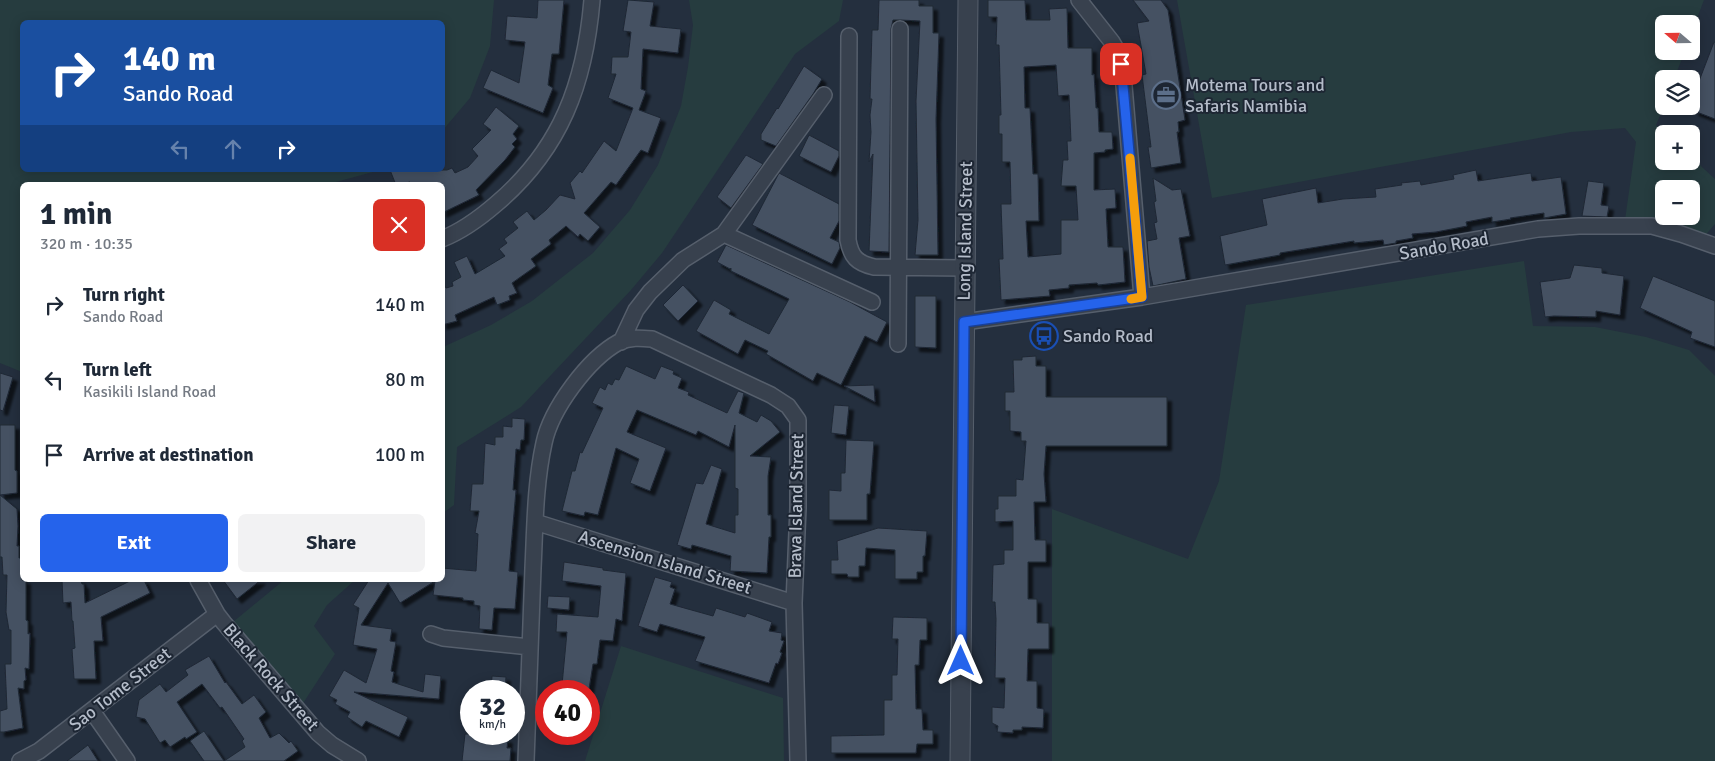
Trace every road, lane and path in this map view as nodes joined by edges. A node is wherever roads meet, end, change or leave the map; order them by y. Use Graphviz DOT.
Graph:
graph roads {
  1 [pos="592,0"];
  2 [pos="968,0"];
  3 [pos="1079,0"];
  4 [pos="900,29"];
  5 [pos="849,36"];
  6 [pos="824,95"];
  7 [pos="724,234"];
  8 [pos="445,237"];
  9 [pos="1715,246"];
  10 [pos="900,266"];
  11 [pos="965,268"];
  12 [pos="1142,297"];
  13 [pos="872,302"];
  14 [pos="964,322"];
  15 [pos="621,342"];
  16 [pos="898,344"];
  17 [pos="535,522"];
  18 [pos="199,582"];
  19 [pos="794,603"];
  20 [pos="217,614"];
  21 [pos="431,634"];
  22 [pos="530,647"];
  23 [pos="92,711"];
  24 [pos="20,761"];
  25 [pos="127,761"];
  26 [pos="358,761"];
  27 [pos="526,761"];
  28 [pos="798,761"];
  29 [pos="960,761"];
  1 -- 8 [label="street"];
  2 -- 11 [label="street, Long Island Street"];
  3 -- 12 [label="street"];
  4 -- 10 [label="street"];
  5 -- 10 [label="street"];
  6 -- 7 [label="street"];
  7 -- 13 [label="street"];
  7 -- 15 [label="street"];
  9 -- 12 [label="street, Sando Road"];
  10 -- 11 [label="street"];
  10 -- 16 [label="street"];
  11 -- 14 [label="street, Long Island Street"];
  12 -- 14 [label="street, Sando Road"];
  14 -- 29 [label="street, Long Island Street"];
  15 -- 17 [label="street, Brava Island Street"];
  15 -- 19 [label="street, Brava Island Street"];
  17 -- 19 [label="street, Ascension Island Street"];
  17 -- 22 [label="street, Brava Island Street"];
  18 -- 20 [label="street, Black Rock Street"];
  19 -- 28 [label="street, Brava Island Street"];
  20 -- 23 [label="street, Sao Tome Street"];
  20 -- 26 [label="street, Black Rock Street"];
  21 -- 22 [label="street"];
  22 -- 27 [label="street, Brava Island Street"];
  23 -- 24 [label="street, Sao Tome Street"];
  23 -- 25 [label="street"];
}
